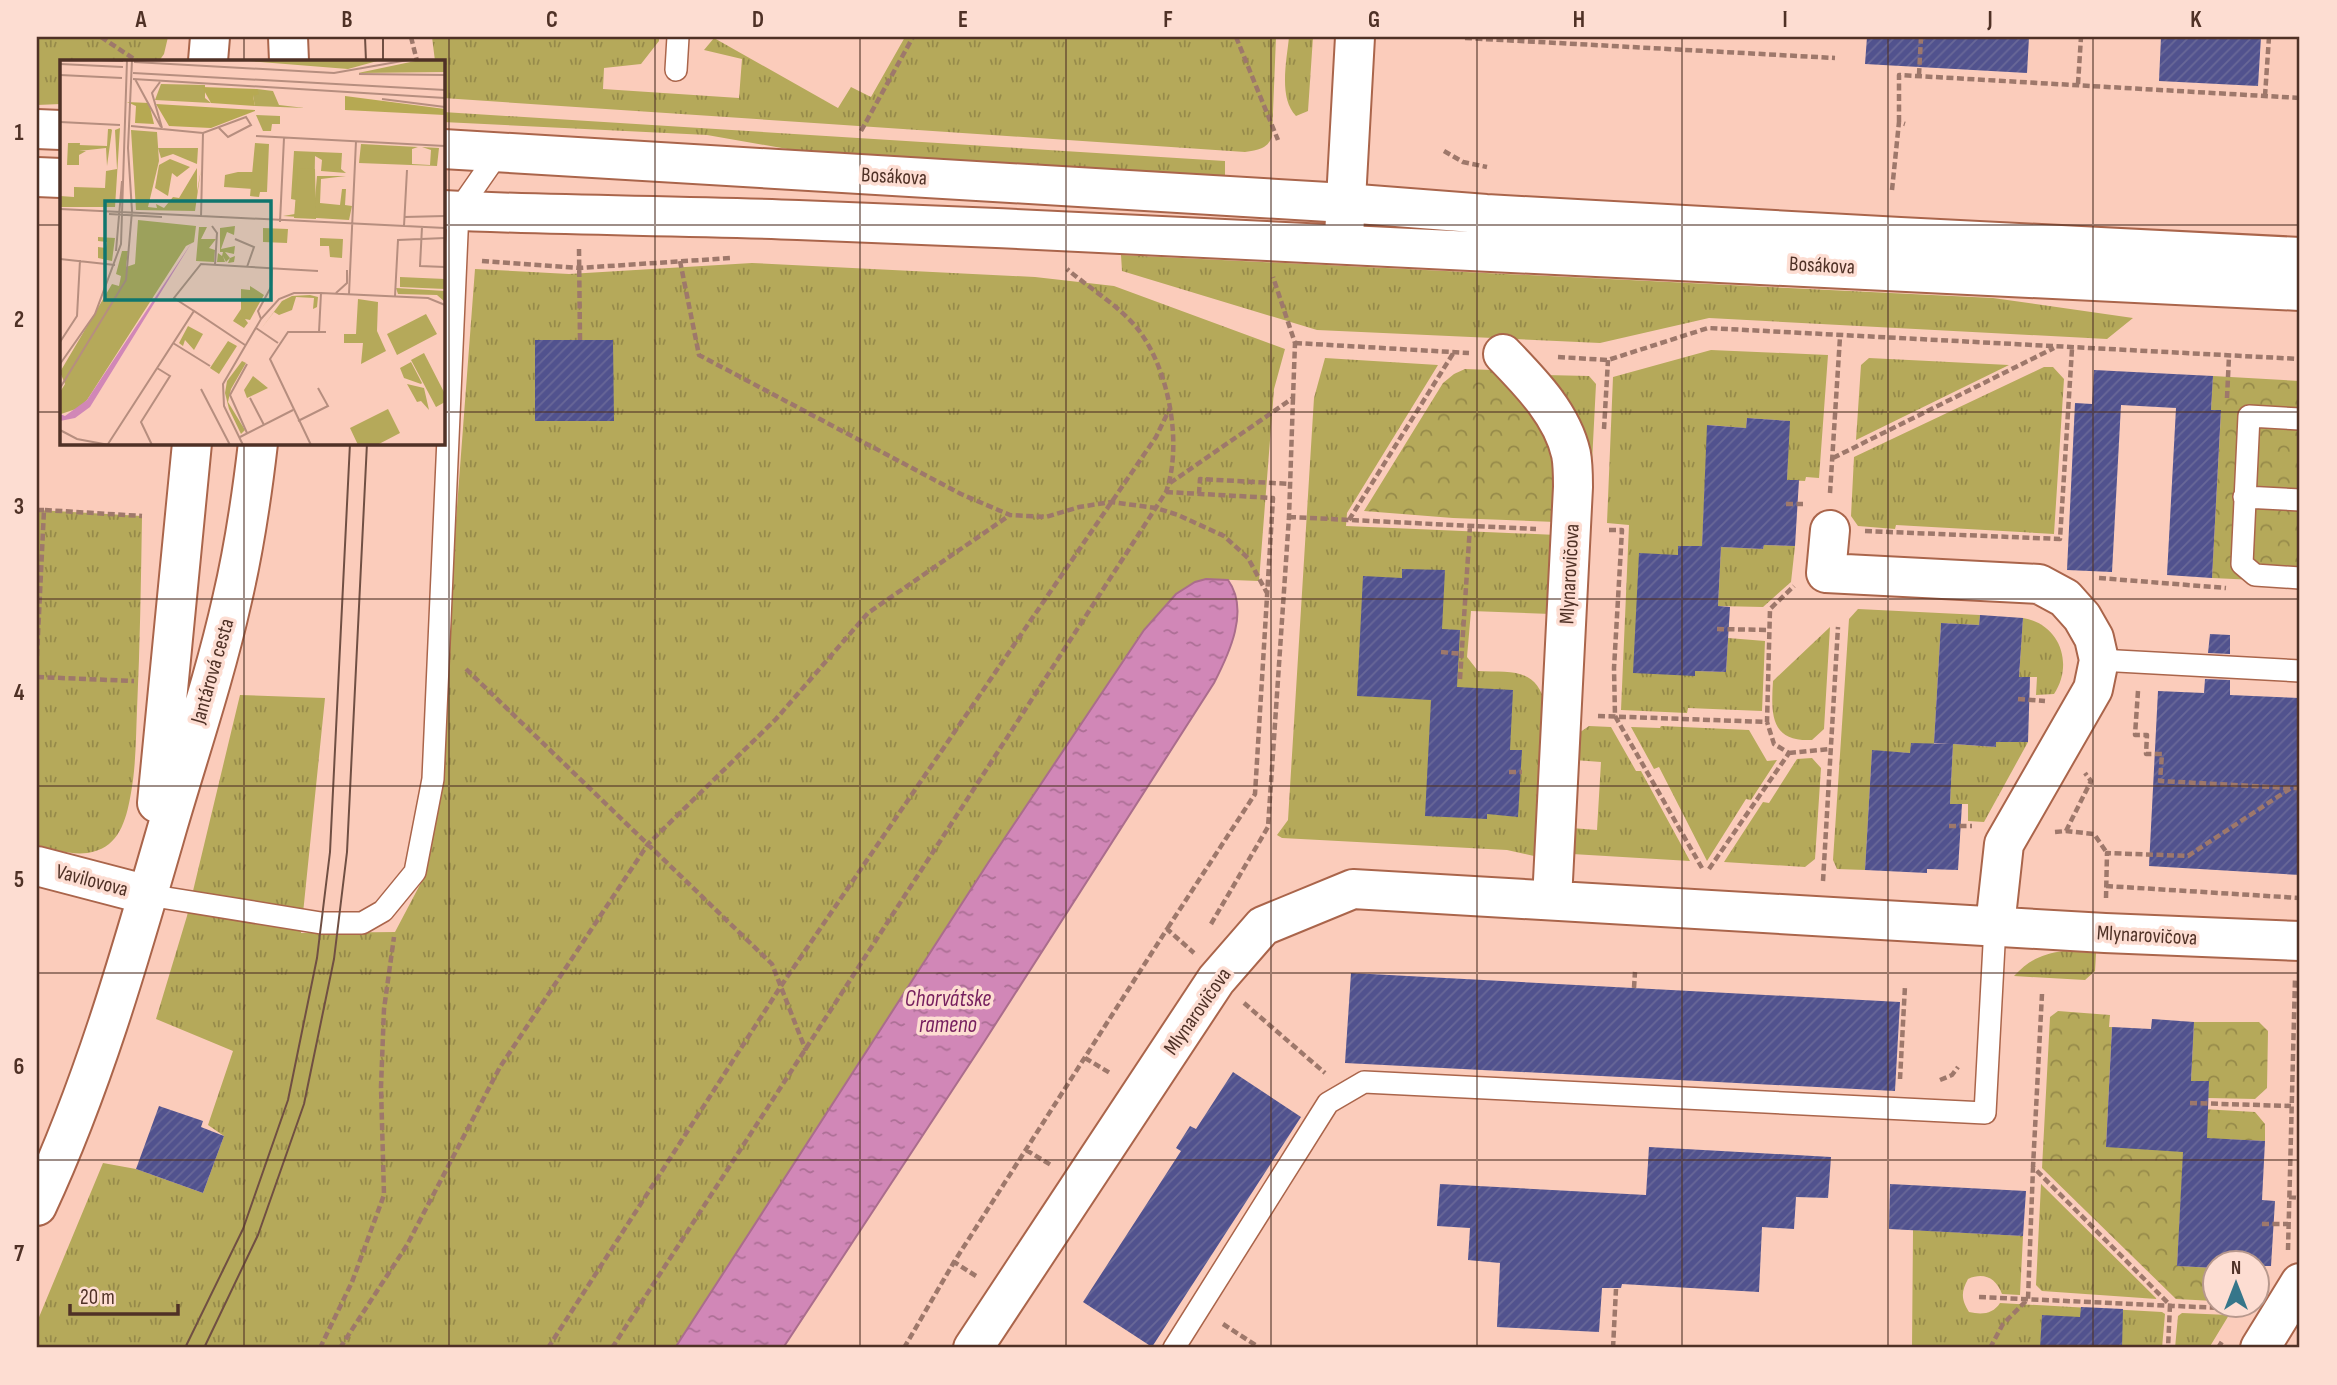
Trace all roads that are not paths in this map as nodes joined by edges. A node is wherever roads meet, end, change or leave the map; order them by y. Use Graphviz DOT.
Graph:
graph roads {
  1 [pos="210,37"];
  2 [pos="288,37"];
  3 [pos="678,37"];
  4 [pos="1354,37"];
  5 [pos="208,60"];
  6 [pos="289,60"];
  7 [pos="677,70"];
  8 [pos="37,130"];
  9 [pos="60,130"];
  10 [pos="444,149"];
  11 [pos="499,152"];
  12 [pos="37,177"];
  13 [pos="60,178"];
  14 [pos="1345,203"];
  15 [pos="450,211"];
  16 [pos="1344,242"];
  17 [pos="2300,257"];
  18 [pos="2300,291"];
  19 [pos="1503,354"];
  20 [pos="444,400"];
  21 [pos="2300,419"];
  22 [pos="192,444"];
  23 [pos="258,444"];
  24 [pos="443,444"];
  25 [pos="2244,497"];
  26 [pos="2300,500"];
  27 [pos="1821,517"];
  28 [pos="2300,578"];
  29 [pos="2099,660"];
  30 [pos="2300,671"];
  31 [pos="37,866"];
  32 [pos="148,895"];
  33 [pos="1552,900"];
  34 [pos="1995,926"];
  35 [pos="2298,941"];
  36 [pos="37,1206"];
  37 [pos="2294,1268"];
  38 [pos="2242,1343"];
  39 [pos="973,1348"];
  40 [pos="1174,1348"];
  1 -- 5 [label="street"];
  2 -- 6 [label="street"];
  3 -- 7 [label="lane"];
  4 -- 14 [label="street"];
  8 -- 9 [label="street"];
  10 -- 11 [label="street, Bosákova"];
  11 -- 14 [label="street, Bosákova"];
  11 -- 15 [label="lane"];
  12 -- 13 [label="street"];
  14 -- 16 [label="street"];
  14 -- 17 [label="street, Bosákova"];
  15 -- 16 [label="street, Bosákova"];
  15 -- 20 [label="lane"];
  16 -- 18 [label="street, Bosákova"];
  19 -- 33 [label="street, Mlynarovičova"];
  21 -- 25 [label="lane"];
  22 -- 32 [label="street, Jantárová cesta"];
  23 -- 32 [label="street, Jantárová cesta"];
  24 -- 32 [label="lane"];
  25 -- 26 [label="lane"];
  25 -- 28 [label="lane"];
  27 -- 29 [label="street"];
  29 -- 30 [label="lane"];
  29 -- 34 [label="street"];
  31 -- 32 [label="street, Vavilovova"];
  32 -- 36 [label="street, Jantárová cesta"];
  33 -- 34 [label="street, Mlynarovičova"];
  33 -- 39 [label="street, Mlynarovičova"];
  34 -- 35 [label="street, Mlynarovičova"];
  34 -- 40 [label="lane"];
  37 -- 38 [label="street"];
}
